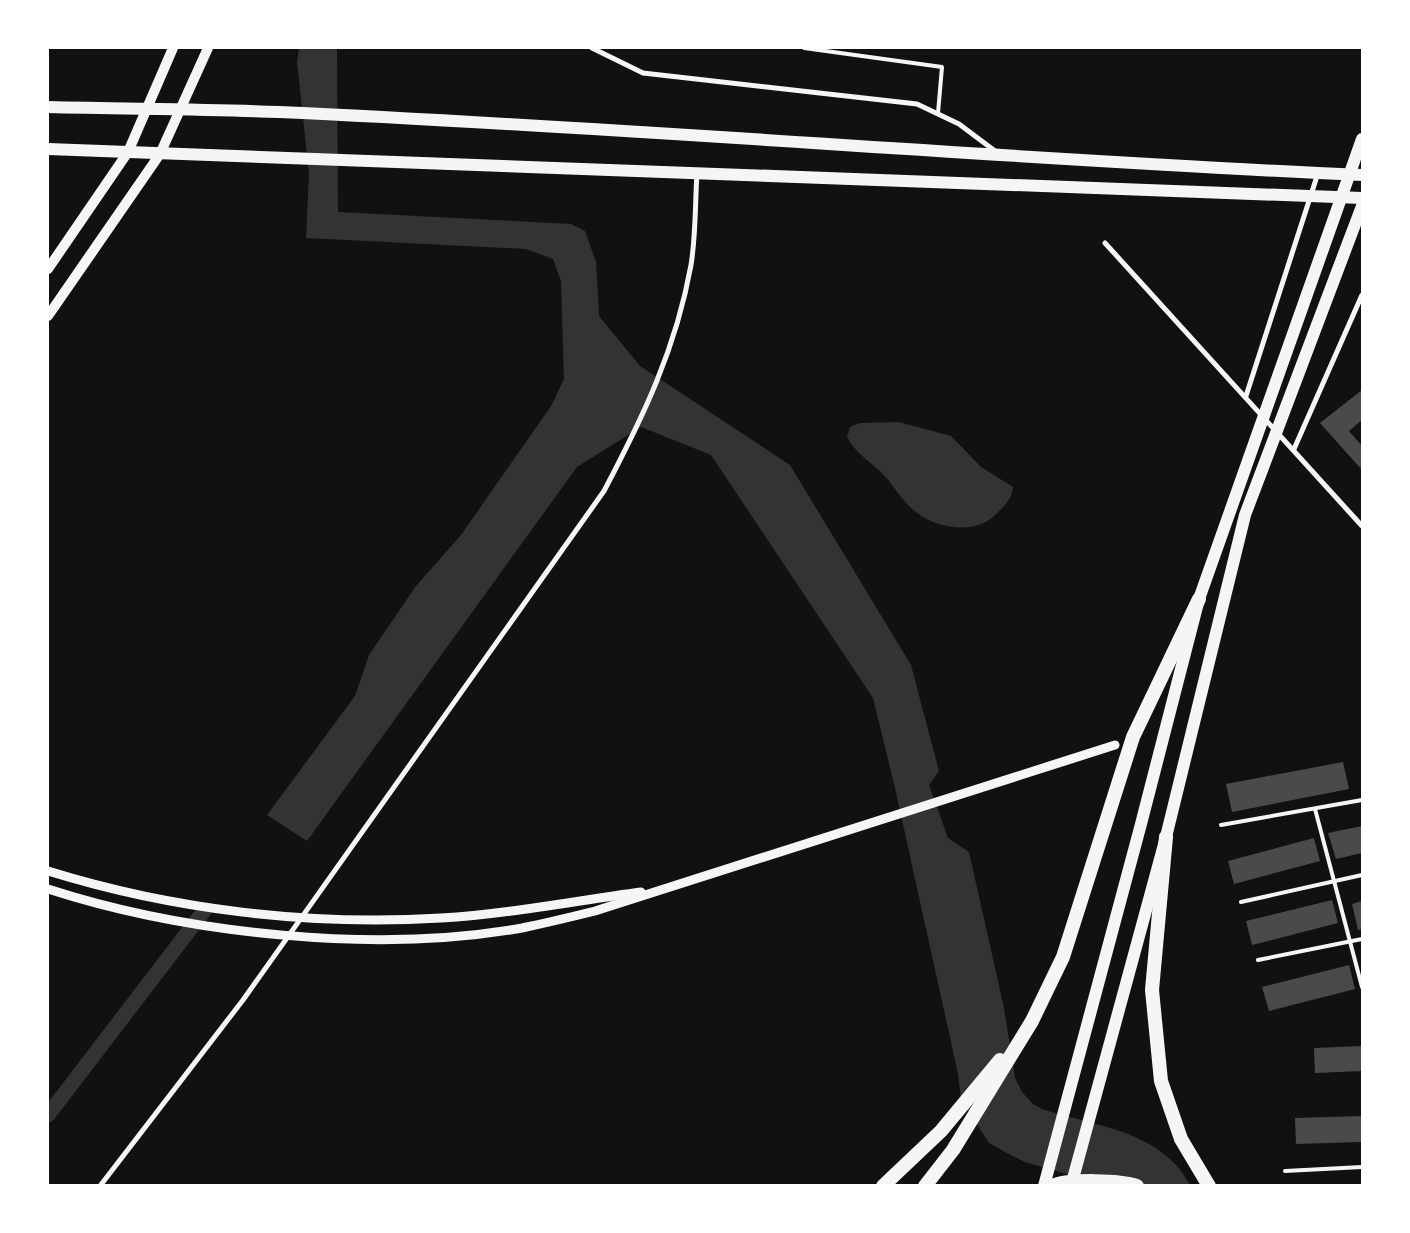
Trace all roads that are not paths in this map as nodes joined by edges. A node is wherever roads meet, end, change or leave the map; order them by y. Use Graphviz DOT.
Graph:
graph roads {
  1 [pos="173,48"];
  2 [pos="208,48"];
  3 [pos="592,48"];
  4 [pos="804,48"];
  5 [pos="48,107"];
  6 [pos="146,110"];
  7 [pos="180,110"];
  8 [pos="938,114"];
  9 [pos="1362,138"];
  10 [pos="48,149"];
  11 [pos="128,152"];
  12 [pos="160,154"];
  13 [pos="1002,156"];
  14 [pos="697,173"];
  15 [pos="1318,173"];
  16 [pos="1362,175"];
  17 [pos="1310,196"];
  18 [pos="1362,198"];
  19 [pos="1362,206"];
  20 [pos="1105,243"];
  21 [pos="59,252"];
  22 [pos="48,260"];
  23 [pos="48,269"];
  24 [pos="1362,295"];
  25 [pos="48,316"];
  26 [pos="1246,396"];
  27 [pos="1294,449"];
  28 [pos="1362,526"];
  29 [pos="1199,599"];
  30 [pos="1115,744"];
  31 [pos="1362,800"];
  32 [pos="1315,810"];
  33 [pos="1221,824"];
  34 [pos="1166,837"];
  35 [pos="48,871"];
  36 [pos="1362,875"];
  37 [pos="1334,881"];
  38 [pos="663,888"];
  39 [pos="48,889"];
  40 [pos="1241,902"];
  41 [pos="302,917"];
  42 [pos="289,935"];
  43 [pos="1362,939"];
  44 [pos="1350,942"];
  45 [pos="1258,960"];
  46 [pos="1362,987"];
  47 [pos="1032,1021"];
  48 [pos="1362,1167"];
  49 [pos="1285,1171"];
  50 [pos="100,1186"];
  51 [pos="883,1186"];
  52 [pos="925,1186"];
  53 [pos="1044,1186"];
  54 [pos="1052,1186"];
  55 [pos="1071,1186"];
  56 [pos="1137,1186"];
  57 [pos="1209,1186"];
  1 -- 6 [label="main road"];
  2 -- 7 [label="main road"];
  3 -- 8 [label="street"];
  4 -- 8 [label="lane"];
  5 -- 6 [label="main road"];
  6 -- 7 [label="main road"];
  6 -- 11 [label="main road"];
  7 -- 12 [label="main road"];
  7 -- 13 [label="main road"];
  8 -- 13 [label="street"];
  9 -- 29 [label="main road"];
  10 -- 11 [label="main road"];
  11 -- 12 [label="main road"];
  11 -- 21 [label="main road"];
  12 -- 14 [label="main road"];
  12 -- 25 [label="main road"];
  13 -- 15 [label="main road"];
  14 -- 17 [label="main road"];
  14 -- 41 [label="street"];
  15 -- 16 [label="main road"];
  15 -- 17 [label="street"];
  17 -- 18 [label="main road"];
  17 -- 26 [label="street"];
  19 -- 34 [label="main road"];
  20 -- 26 [label="street"];
  21 -- 22 [label="main road"];
  21 -- 23 [label="main road"];
  24 -- 27 [label="street"];
  26 -- 27 [label="street"];
  27 -- 28 [label="street"];
  29 -- 47 [label="highway"];
  29 -- 53 [label="main road"];
  30 -- 38 [label="street"];
  31 -- 32 [label="lane"];
  32 -- 33 [label="lane"];
  32 -- 37 [label="lane"];
  34 -- 55 [label="main road"];
  34 -- 57 [label="highway"];
  35 -- 41 [label="street"];
  36 -- 37 [label="lane"];
  37 -- 40 [label="lane"];
  37 -- 44 [label="lane"];
  38 -- 41 [label="street"];
  38 -- 42 [label="street"];
  39 -- 42 [label="street"];
  41 -- 42 [label="street"];
  42 -- 50 [label="street"];
  43 -- 44 [label="lane"];
  44 -- 45 [label="lane"];
  44 -- 46 [label="lane"];
  47 -- 51 [label="highway"];
  47 -- 52 [label="highway"];
  48 -- 49 [label="lane"];
  54 -- 56 [label="highway"];
}
